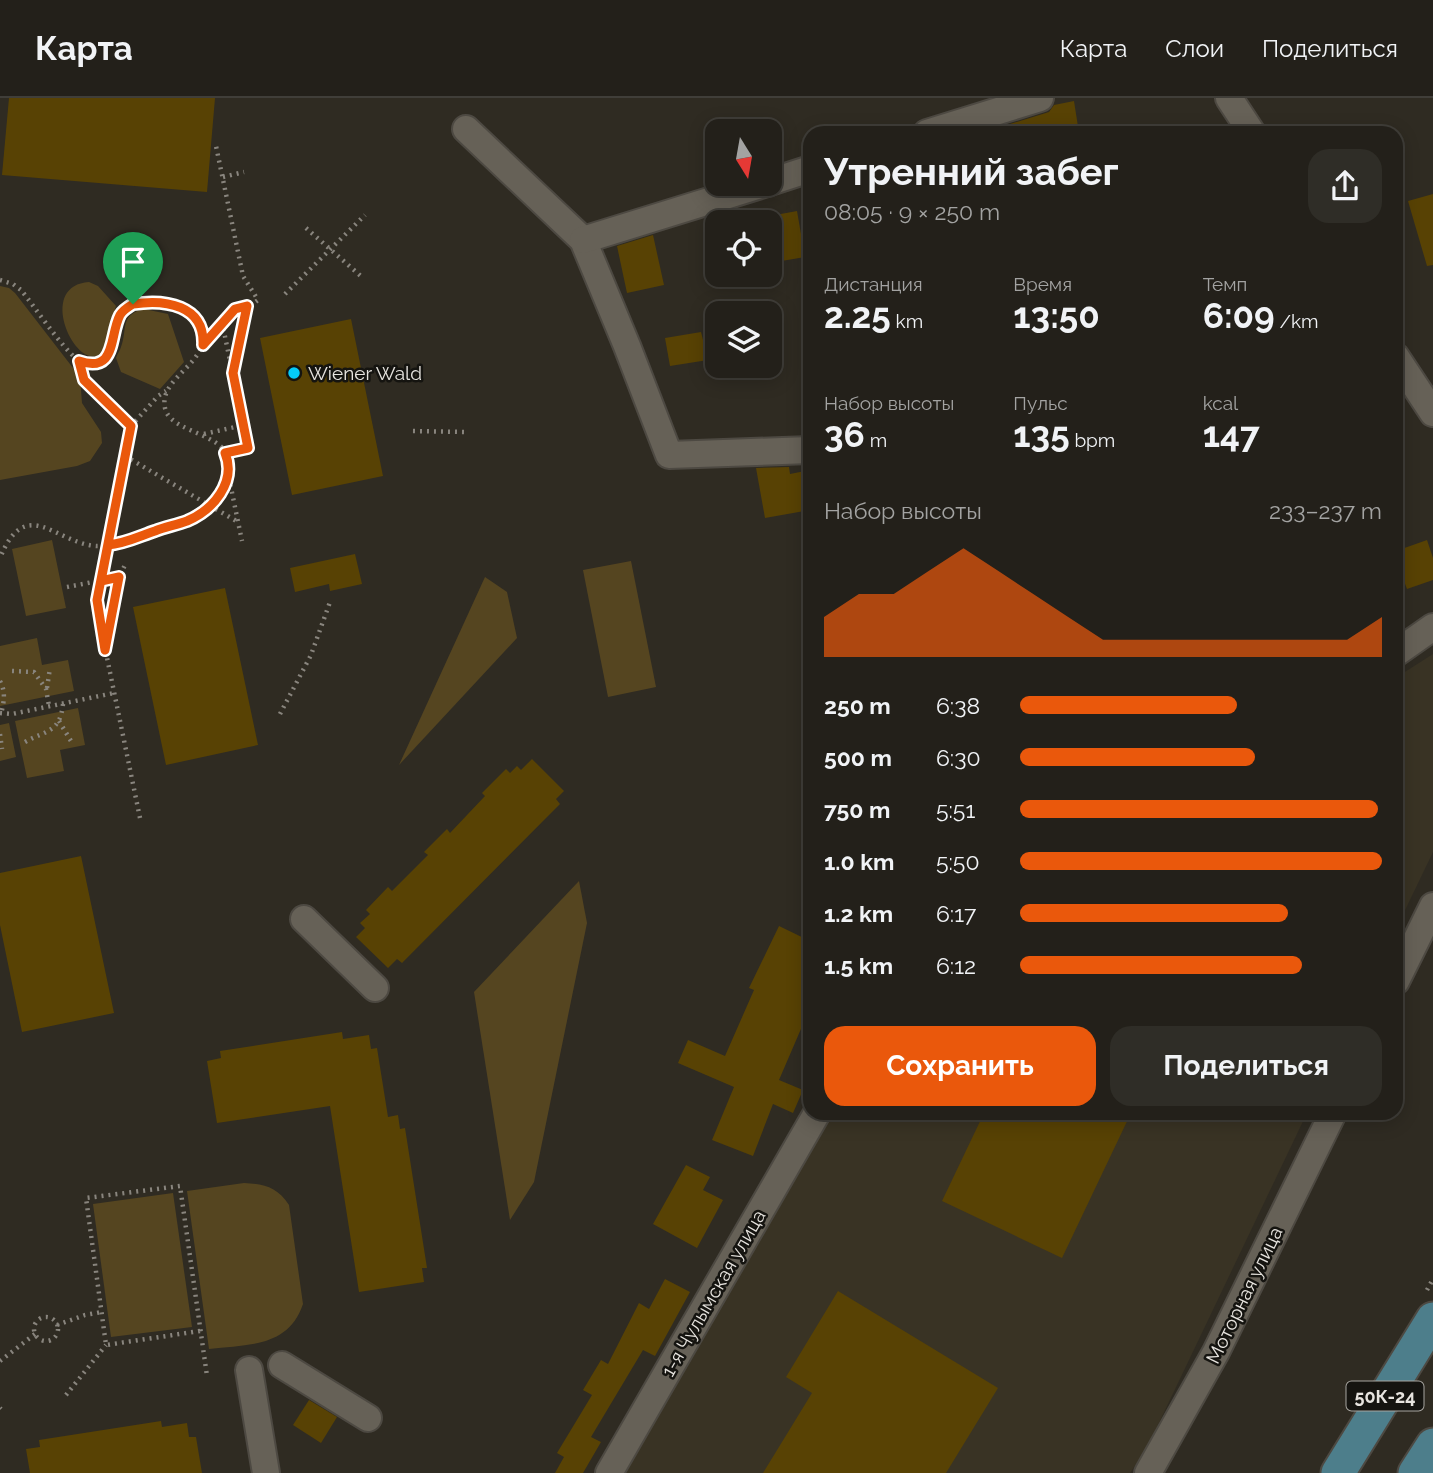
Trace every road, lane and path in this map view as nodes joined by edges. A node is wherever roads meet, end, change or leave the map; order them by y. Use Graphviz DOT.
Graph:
graph roads {
  1 [pos="1040,98"];
  2 [pos="1229,98"];
  3 [pos="950,126"];
  4 [pos="1247,126"];
  5 [pos="466,129"];
  6 [pos="216,146"];
  7 [pos="803,171"];
  8 [pos="244,172"];
  9 [pos="223,177"];
  10 [pos="782,178"];
  11 [pos="725,196"];
  12 [pos="365,215"];
  13 [pos="306,228"];
  14 [pos="583,240"];
  15 [pos="330,250"];
  16 [pos="363,278"];
  17 [pos="0,280"];
  18 [pos="285,294"];
  19 [pos="247,306"];
  20 [pos="222,323"];
  21 [pos="203,345"];
  22 [pos="79,361"];
  23 [pos="1403,368"];
  24 [pos="233,373"];
  25 [pos="167,391"];
  26 [pos="1433,413"];
  27 [pos="244,425"];
  28 [pos="131,426"];
  29 [pos="413,431"];
  30 [pos="466,432"];
  31 [pos="202,434"];
  32 [pos="803,450"];
  33 [pos="225,453"];
  34 [pos="125,456"];
  35 [pos="229,477"];
  36 [pos="210,505"];
  37 [pos="238,522"];
  38 [pos="242,541"];
  39 [pos="108,545"];
  40 [pos="0,558"];
  41 [pos="125,565"];
  42 [pos="119,577"];
  43 [pos="101,581"];
  44 [pos="68,587"];
  45 [pos="330,602"];
  46 [pos="1433,627"];
  47 [pos="1403,642"];
  48 [pos="105,650"];
  49 [pos="50,668"];
  50 [pos="12,671"];
  51 [pos="0,681"];
  52 [pos="46,689"];
  53 [pos="114,693"];
  54 [pos="63,704"];
  55 [pos="49,706"];
  56 [pos="0,714"];
  57 [pos="280,714"];
  58 [pos="59,720"];
  59 [pos="0,734"];
  60 [pos="71,741"];
  61 [pos="25,742"];
  62 [pos="2,749"];
  63 [pos="140,818"];
  64 [pos="1433,906"];
  65 [pos="304,919"];
  66 [pos="1403,967"];
  67 [pos="375,989"];
  68 [pos="813,1120"];
  69 [pos="1329,1120"];
  70 [pos="102,1312"];
  71 [pos="1433,1319"];
  72 [pos="57,1325"];
  73 [pos="200,1331"];
  74 [pos="35,1334"];
  75 [pos="106,1345"];
  76 [pos="0,1361"];
  77 [pos="282,1365"];
  78 [pos="249,1370"];
  79 [pos="207,1376"];
  80 [pos="66,1395"];
  81 [pos="368,1418"];
  82 [pos="1433,1444"];
  83 [pos="266,1473"];
  84 [pos="609,1473"];
  85 [pos="1148,1473"];
  86 [pos="1338,1473"];
  87 [pos="1415,1473"];
  1 -- 3 [label="street"];
  2 -- 4 [label="street"];
  5 -- 14 [label="street"];
  6 -- 9 [label="path"];
  7 -- 10 [label="street"];
  8 -- 9 [label="path"];
  9 -- 19 [label="path"];
  11 -- 14 [label="street"];
  12 -- 15 [label="path"];
  13 -- 15 [label="path"];
  14 -- 32 [label="street"];
  15 -- 16 [label="path"];
  15 -- 18 [label="path"];
  17 -- 22 [label="path"];
  19 -- 20 [label="path"];
  19 -- 24 [label="path"];
  20 -- 21 [label="path"];
  20 -- 24 [label="path"];
  21 -- 22 [label="path"];
  21 -- 25 [label="path"];
  22 -- 28 [label="path"];
  23 -- 26 [label="street"];
  24 -- 27 [label="path"];
  25 -- 28 [label="path"];
  25 -- 31 [label="path"];
  27 -- 31 [label="path"];
  27 -- 33 [label="path"];
  28 -- 34 [label="path"];
  29 -- 30 [label="path"];
  31 -- 33 [label="path"];
  33 -- 35 [label="path"];
  34 -- 36 [label="path"];
  34 -- 39 [label="path"];
  35 -- 36 [label="path"];
  35 -- 37 [label="path"];
  36 -- 37 [label="path"];
  36 -- 39 [label="path"];
  37 -- 38 [label="path"];
  39 -- 40 [label="path"];
  39 -- 43 [label="path"];
  41 -- 42 [label="path"];
  42 -- 43 [label="path"];
  42 -- 48 [label="path"];
  43 -- 44 [label="path"];
  43 -- 48 [label="path"];
  45 -- 57 [label="path"];
  46 -- 47 [label="street"];
  48 -- 53 [label="path"];
  49 -- 52 [label="path"];
  50 -- 52 [label="path"];
  51 -- 56 [label="path"];
  52 -- 55 [label="path"];
  53 -- 54 [label="path"];
  53 -- 63 [label="path"];
  54 -- 55 [label="path"];
  54 -- 58 [label="path"];
  55 -- 56 [label="path"];
  58 -- 60 [label="path"];
  58 -- 61 [label="path"];
  59 -- 62 [label="path"];
  64 -- 66 [label="street"];
  65 -- 67 [label="street"];
  68 -- 84 [label="street, 1-я Чулымская улица"];
  69 -- 85 [label="street, Моторная улица"];
  70 -- 72 [label="path"];
  70 -- 73 [label="path"];
  70 -- 75 [label="path"];
  71 -- 86 [label="main road, 50К-24"];
  72 -- 74 [label="path"];
  72 -- 74 [label="path"];
  73 -- 75 [label="path"];
  73 -- 79 [label="path"];
  74 -- 76 [label="path"];
  75 -- 80 [label="path"];
  77 -- 81 [label="street"];
  78 -- 83 [label="street"];
  82 -- 87 [label="main road"];
}
